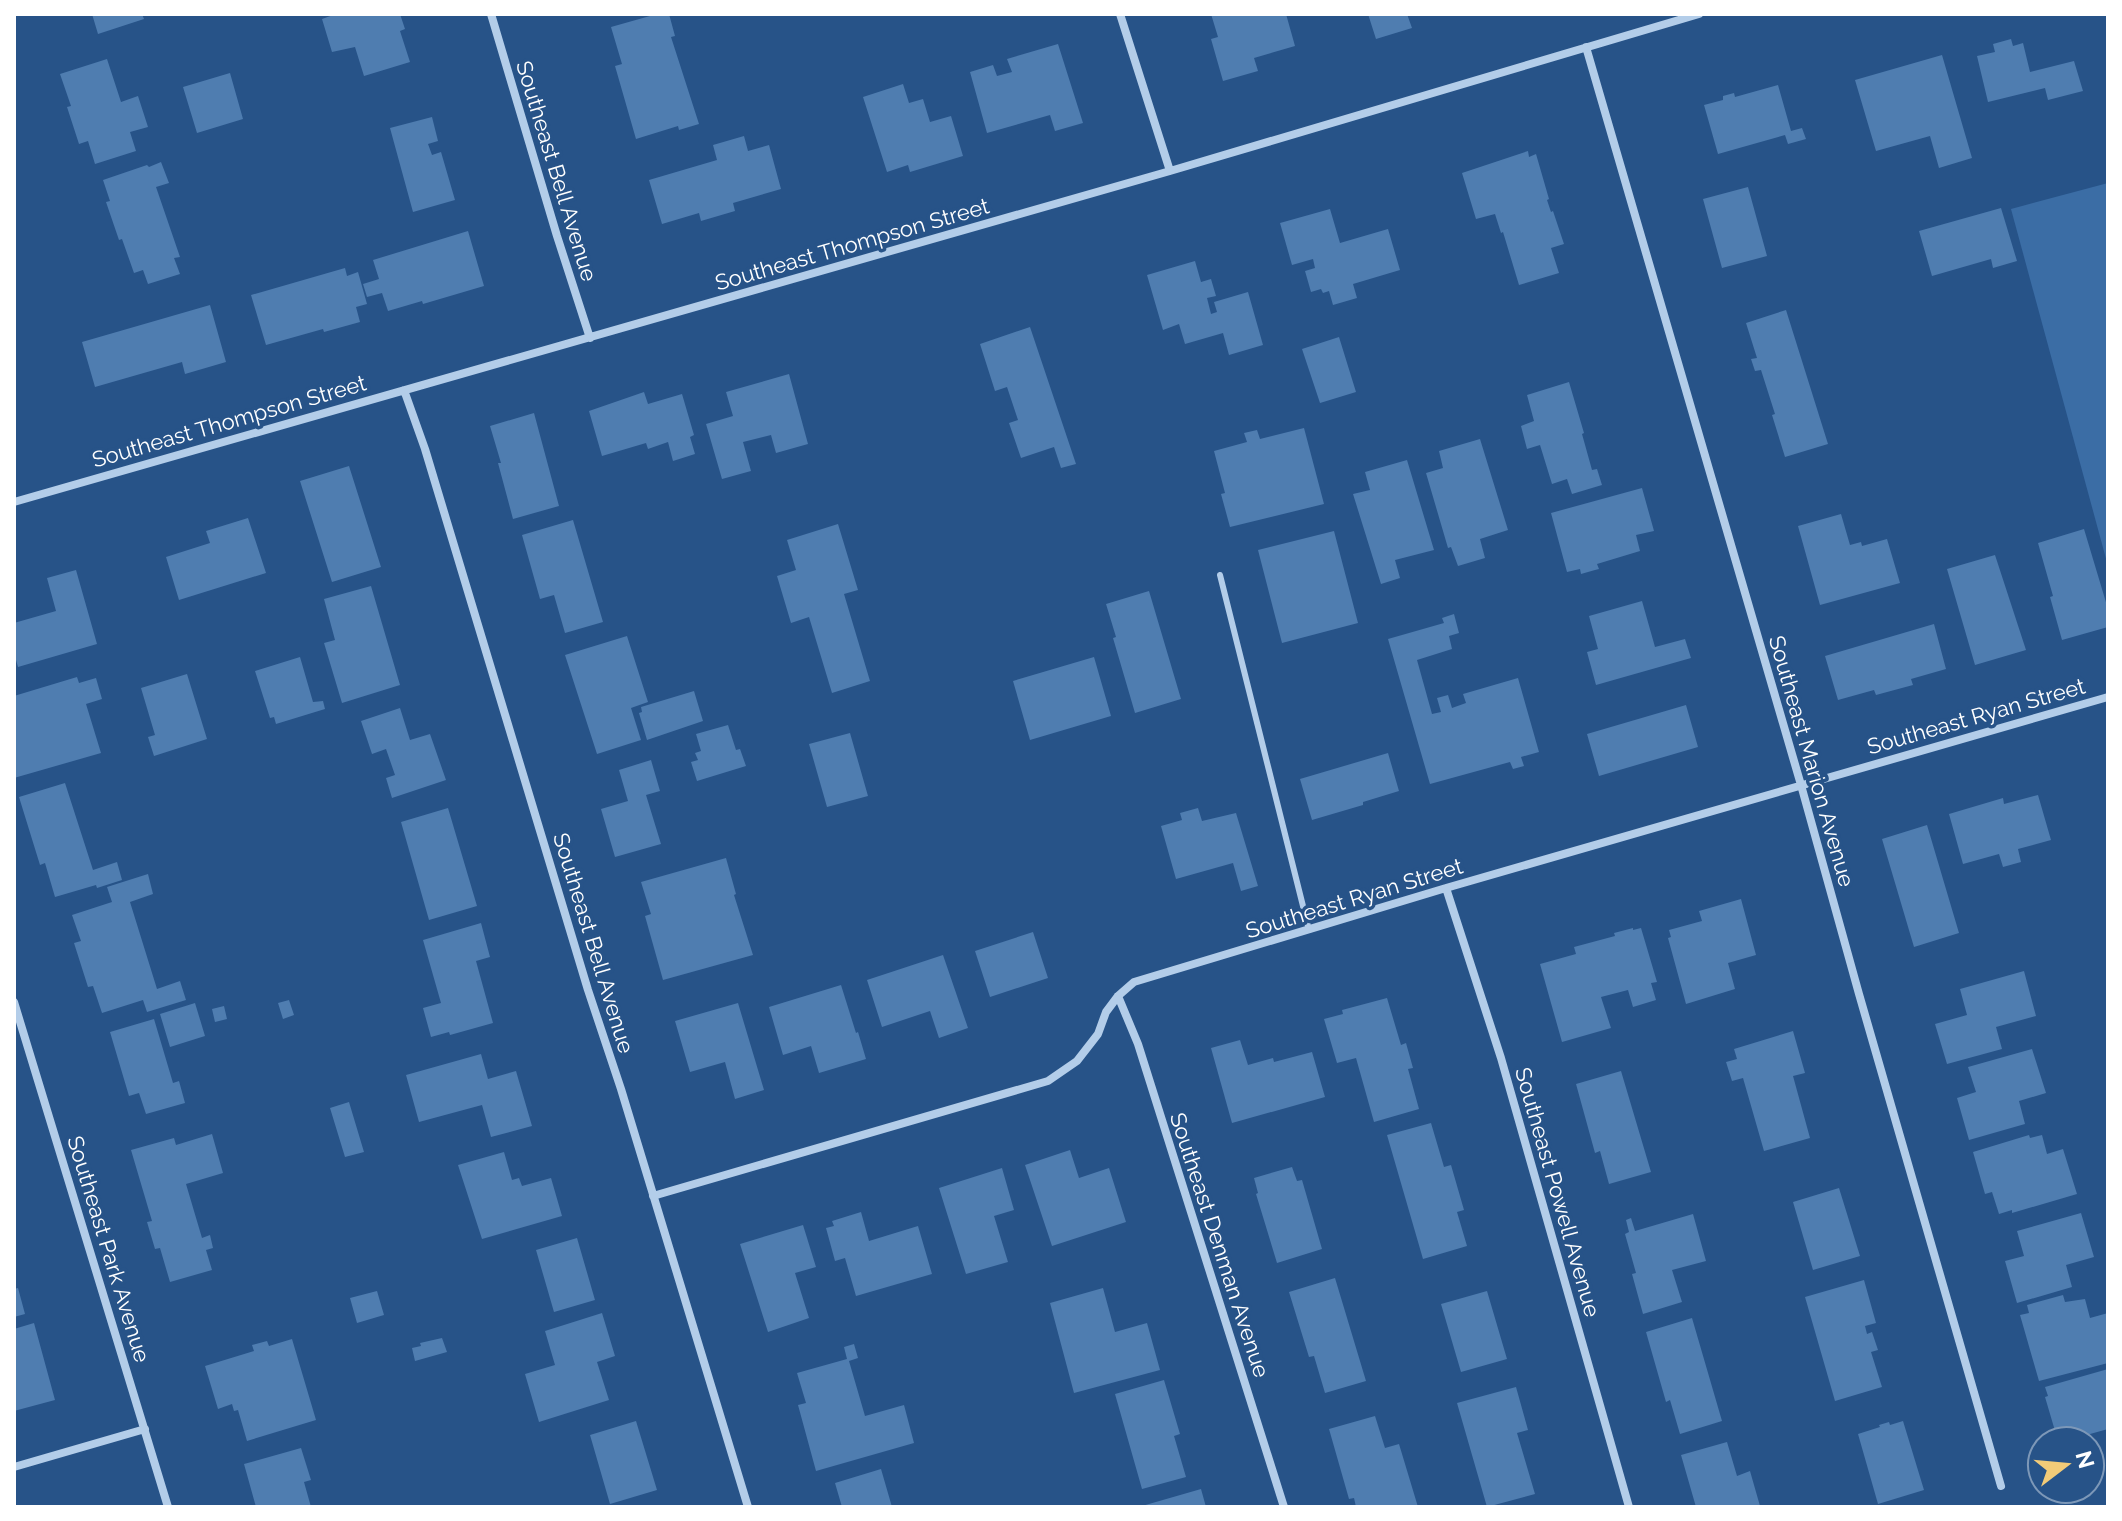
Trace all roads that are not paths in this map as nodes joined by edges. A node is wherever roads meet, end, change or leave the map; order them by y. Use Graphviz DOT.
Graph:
graph roads {
  1 [pos="491,14"];
  2 [pos="1120,14"];
  3 [pos="1699,14"];
  4 [pos="1586,47"];
  5 [pos="1170,171"];
  6 [pos="590,338"];
  7 [pos="404,390"];
  8 [pos="14,502"];
  9 [pos="1220,575"];
  10 [pos="2108,697"];
  11 [pos="1801,785"];
  12 [pos="1446,888"];
  13 [pos="1309,930"];
  14 [pos="1118,996"];
  15 [pos="14,1002"];
  16 [pos="653,1196"];
  17 [pos="145,1429"];
  18 [pos="14,1467"];
  19 [pos="2001,1486"];
  20 [pos="168,1507"];
  21 [pos="748,1507"];
  22 [pos="1284,1507"];
  23 [pos="1629,1507"];
  1 -- 6 [label="street, Southeast Bell Avenue"];
  2 -- 5 [label="street"];
  3 -- 4 [label="street, Southeast Thompson Street"];
  4 -- 5 [label="street, Southeast Thompson Street"];
  4 -- 11 [label="street, Southeast Marion Avenue"];
  5 -- 6 [label="street, Southeast Thompson Street"];
  6 -- 7 [label="street, Southeast Thompson Street"];
  7 -- 8 [label="street, Southeast Thompson Street"];
  7 -- 16 [label="street, Southeast Bell Avenue"];
  9 -- 13 [label="lane"];
  10 -- 11 [label="street, Southeast Ryan Street"];
  11 -- 12 [label="street, Southeast Ryan Street"];
  11 -- 19 [label="street, Southeast Marion Avenue"];
  12 -- 13 [label="street, Southeast Ryan Street"];
  12 -- 23 [label="street, Southeast Powell Avenue"];
  13 -- 14 [label="street, Southeast Ryan Street"];
  14 -- 16 [label="street"];
  14 -- 22 [label="street, Southeast Denman Avenue"];
  15 -- 17 [label="street, Southeast Park Avenue"];
  16 -- 21 [label="street, Southeast Bell Avenue"];
  17 -- 18 [label="street"];
  17 -- 20 [label="street, Southeast Park Avenue"];
}
